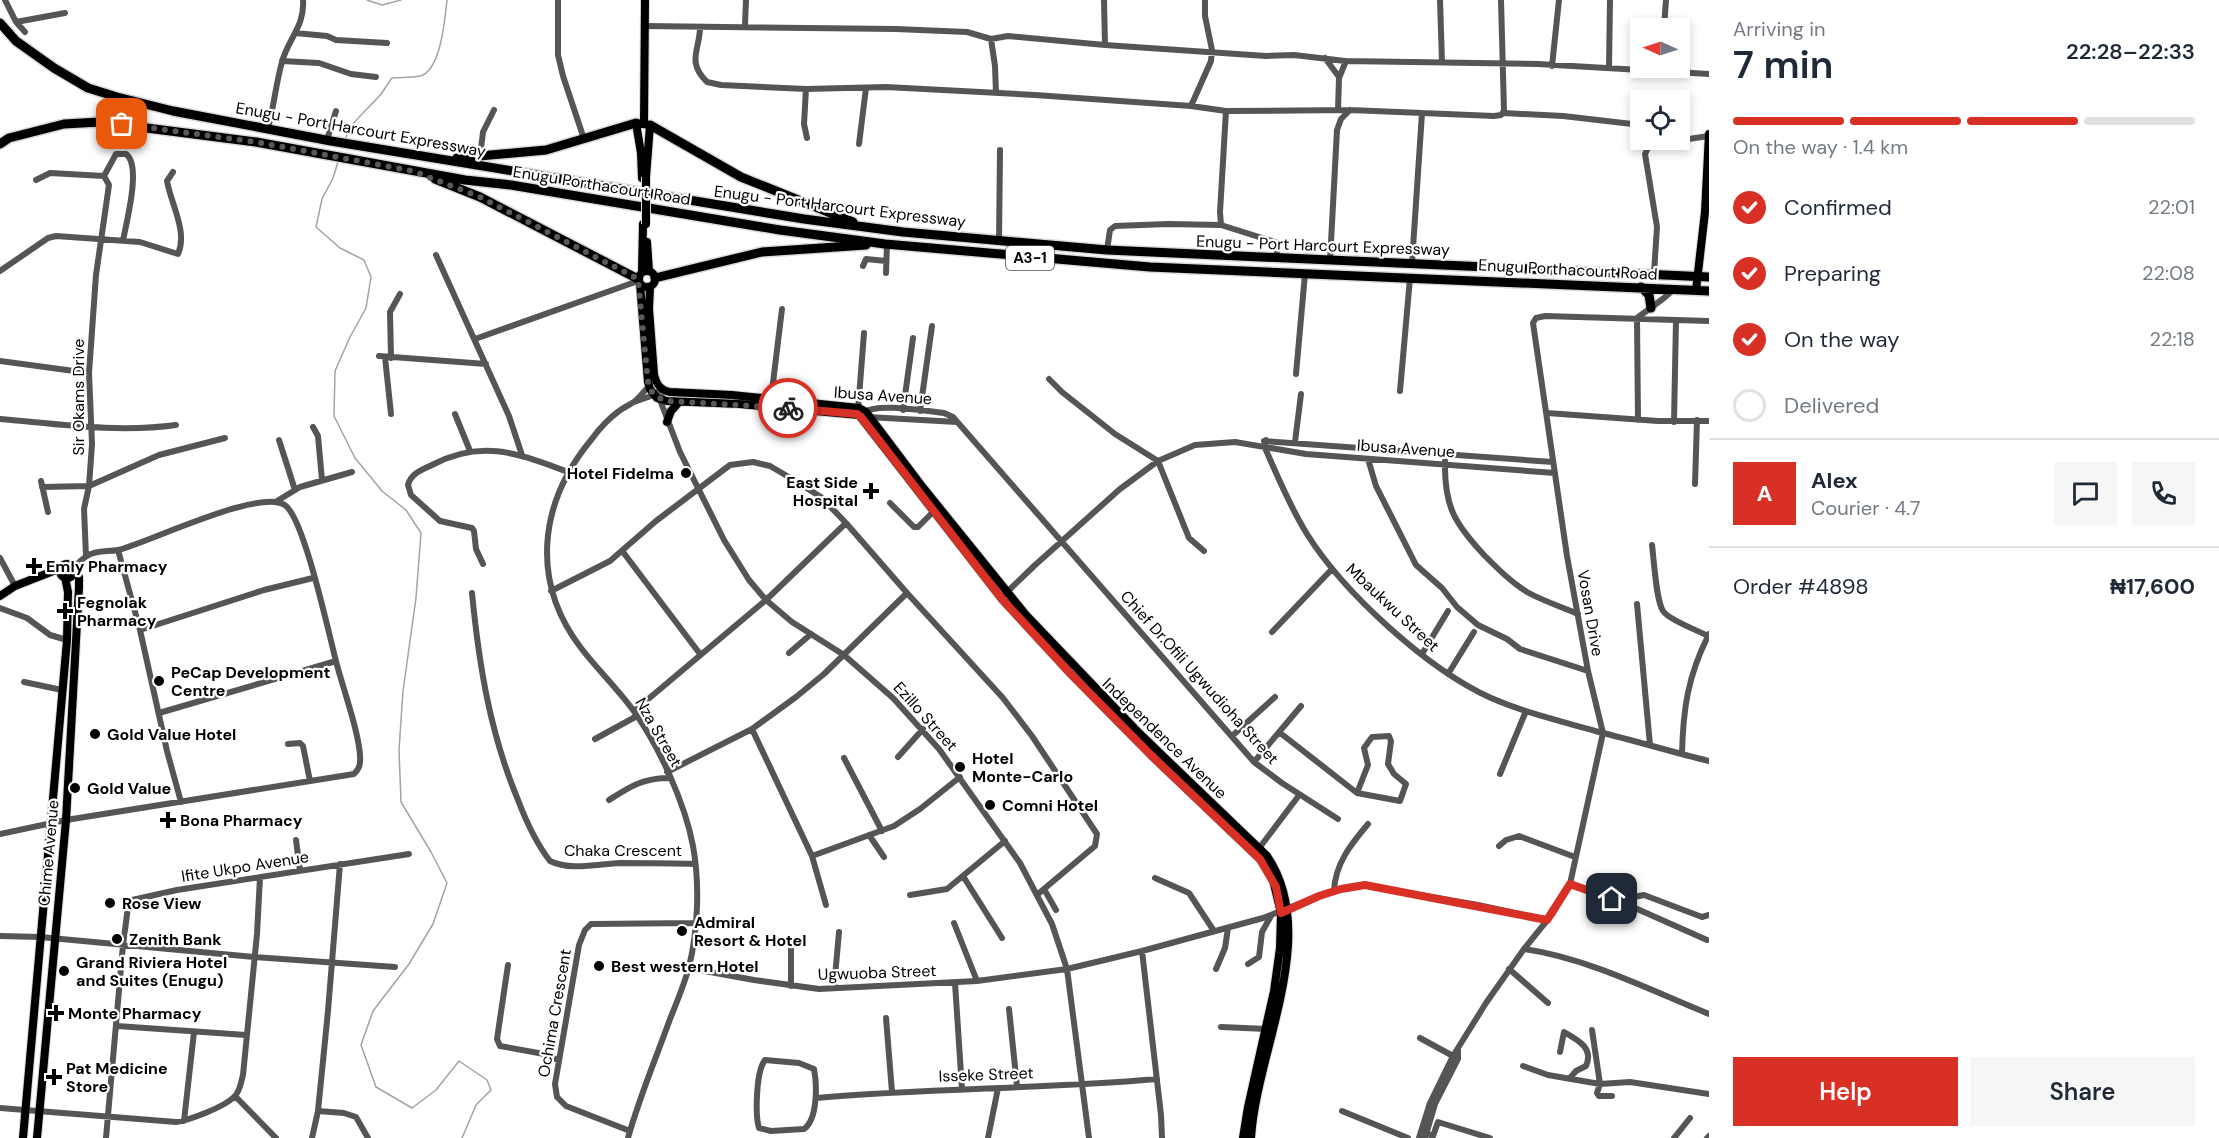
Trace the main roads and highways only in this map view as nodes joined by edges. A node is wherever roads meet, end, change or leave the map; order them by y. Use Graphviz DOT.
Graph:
graph roads {
  1 [pos="645,0"];
  2 [pos="0,23"];
  3 [pos="643,124"];
  4 [pos="1709,135"];
  5 [pos="0,144"];
  6 [pos="445,160"];
  7 [pos="413,171"];
  8 [pos="644,178"];
  9 [pos="869,228"];
  10 [pos="886,244"];
  11 [pos="1697,276"];
  12 [pos="1709,277"];
  13 [pos="645,279"];
  14 [pos="1641,287"];
  15 [pos="1696,290"];
  16 [pos="1709,291"];
  17 [pos="1651,308"];
  18 [pos="652,384"];
  19 [pos="679,402"];
  20 [pos="862,414"];
  21 [pos="668,422"];
  22 [pos="944,520"];
  23 [pos="63,574"];
  24 [pos="0,596"];
  25 [pos="1284,910"];
  26 [pos="1272,1020"];
  27 [pos="1251,1107"];
  28 [pos="1247,1136"];
  29 [pos="23,1138"];
  30 [pos="37,1138"];
  1 -- 3 [label="main road"];
  2 -- 6 [label="highway, Enugu - Port Harcourt Expressway / A3-1"];
  3 -- 6 [label="highway"];
  3 -- 8 [label="main road"];
  3 -- 8 [label="main road"];
  3 -- 9 [label="highway"];
  4 -- 11 [label="main road"];
  5 -- 7 [label="highway, Enugu Porthacourt Road / A3-1"];
  6 -- 9 [label="highway, Enugu - Port Harcourt Expressway / A3-1"];
  7 -- 10 [label="highway, Enugu Porthacourt Road / A3-1"];
  7 -- 13 [label="highway"];
  8 -- 13 [label="main road, bridge"];
  9 -- 11 [label="highway, Enugu - Port Harcourt Expressway / A3-1"];
  10 -- 13 [label="highway"];
  10 -- 14 [label="highway, Enugu Porthacourt Road / A3-1"];
  11 -- 12 [label="highway, Enugu - Port Harcourt Expressway / A3-1"];
  11 -- 15 [label="main road"];
  13 -- 18 [label="main road"];
  14 -- 15 [label="highway, Enugu Porthacourt Road / A3-1"];
  14 -- 17 [label="highway"];
  15 -- 16 [label="highway, Enugu Porthacourt Road / A3-1"];
  18 -- 19 [label="main road, Ibusa Avenue"];
  18 -- 20 [label="main road, Ibusa Avenue"];
  19 -- 20 [label="main road, Ibusa Avenue"];
  19 -- 21 [label="main road"];
  20 -- 22 [label="main road, Independence Avenue"];
  20 -- 22 [label="main road, Independence Avenue"];
  22 -- 25 [label="main road, Independence Avenue"];
  22 -- 25 [label="main road, Independence Avenue"];
  23 -- 24 [label="main road"];
  23 -- 29 [label="main road, Chime Avenue"];
  23 -- 30 [label="main road, Chime Avenue"];
  25 -- 26 [label="main road, Independence Avenue"];
  26 -- 27 [label="main road, Independence Avenue"];
  26 -- 27 [label="main road, Independence Avenue"];
  27 -- 28 [label="main road, Independence Avenue"];
}
